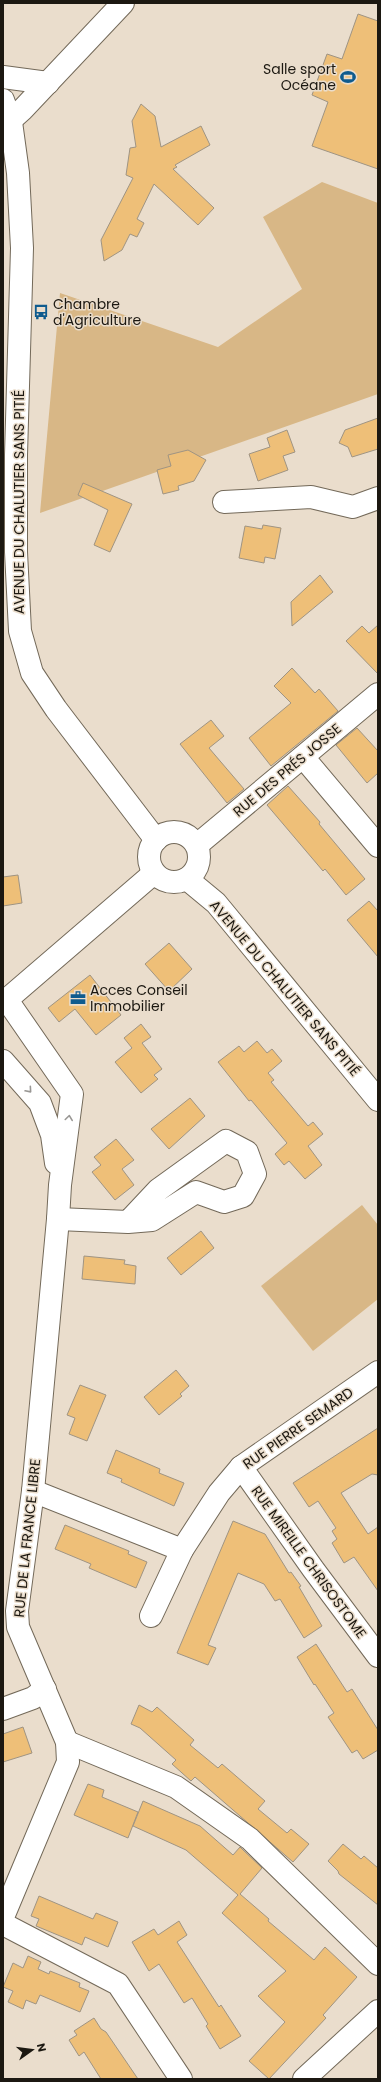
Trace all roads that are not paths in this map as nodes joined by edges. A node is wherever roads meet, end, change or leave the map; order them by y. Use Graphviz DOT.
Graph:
graph roads {
  1 [pos="123,3"];
  2 [pos="3,77"];
  3 [pos="48,83"];
  4 [pos="3,100"];
  5 [pos="7,125"];
  6 [pos="378,498"];
  7 [pos="224,502"];
  8 [pos="378,694"];
  9 [pos="303,757"];
  10 [pos="156,840"];
  11 [pos="197,845"];
  12 [pos="378,846"];
  13 [pos="154,873"];
  14 [pos="188,879"];
  15 [pos="5,1002"];
  16 [pos="3,1061"];
  17 [pos="378,1100"];
  18 [pos="60,1185"];
  19 [pos="58,1219"];
  20 [pos="128,1222"];
  21 [pos="378,1372"];
  22 [pos="241,1468"];
  23 [pos="33,1491"];
  24 [pos="182,1550"];
  25 [pos="151,1616"];
  26 [pos="378,1656"];
  27 [pos="45,1689"];
  28 [pos="3,1709"];
  29 [pos="67,1742"];
  30 [pos="3,1917"];
  31 [pos="3,1924"];
  32 [pos="378,1964"];
  33 [pos="378,2012"];
  34 [pos="180,2079"];
  35 [pos="304,2079"];
  1 -- 3 [label="street"];
  2 -- 3 [label="street"];
  3 -- 5 [label="street"];
  4 -- 5 [label="street, AVENUE DU CHALUTIER SANS PITIÉ"];
  5 -- 10 [label="street, AVENUE DU CHALUTIER SANS PITIÉ"];
  6 -- 7 [label="street"];
  8 -- 9 [label="street, RUE DES PRÉS JOSSE"];
  9 -- 11 [label="street, RUE DES PRÉS JOSSE"];
  9 -- 12 [label="street"];
  10 -- 11 [label="street"];
  10 -- 13 [label="street"];
  11 -- 14 [label="street"];
  13 -- 14 [label="street"];
  13 -- 15 [label="street"];
  14 -- 17 [label="street, AVENUE DU CHALUTIER SANS PITIÉ"];
  18 -- 15 [label="street, RUE DE LA FRANCE LIBRE, one-way"];
  16 -- 18 [label="street, RUE DE LA FRANCE LIBRE, one-way"];
  18 -- 19 [label="street, RUE DE LA FRANCE LIBRE"];
  19 -- 20 [label="street"];
  19 -- 23 [label="street, RUE DE LA FRANCE LIBRE"];
  20 -- 20 [label="street"];
  21 -- 22 [label="street, RUE PIERRE SEMARD"];
  22 -- 24 [label="street, RUE PIERRE SEMARD"];
  22 -- 26 [label="street, RUE MIREILLE CHRISOSTOME"];
  23 -- 24 [label="street"];
  23 -- 27 [label="street, RUE DE LA FRANCE LIBRE"];
  24 -- 25 [label="street, RUE PIERRE SEMARD"];
  27 -- 28 [label="street"];
  27 -- 29 [label="street, RUE DE LA FRANCE LIBRE"];
  29 -- 30 [label="street, RUE DE LA FRANCE LIBRE"];
  29 -- 32 [label="street"];
  31 -- 34 [label="street"];
  33 -- 35 [label="street"];
}
